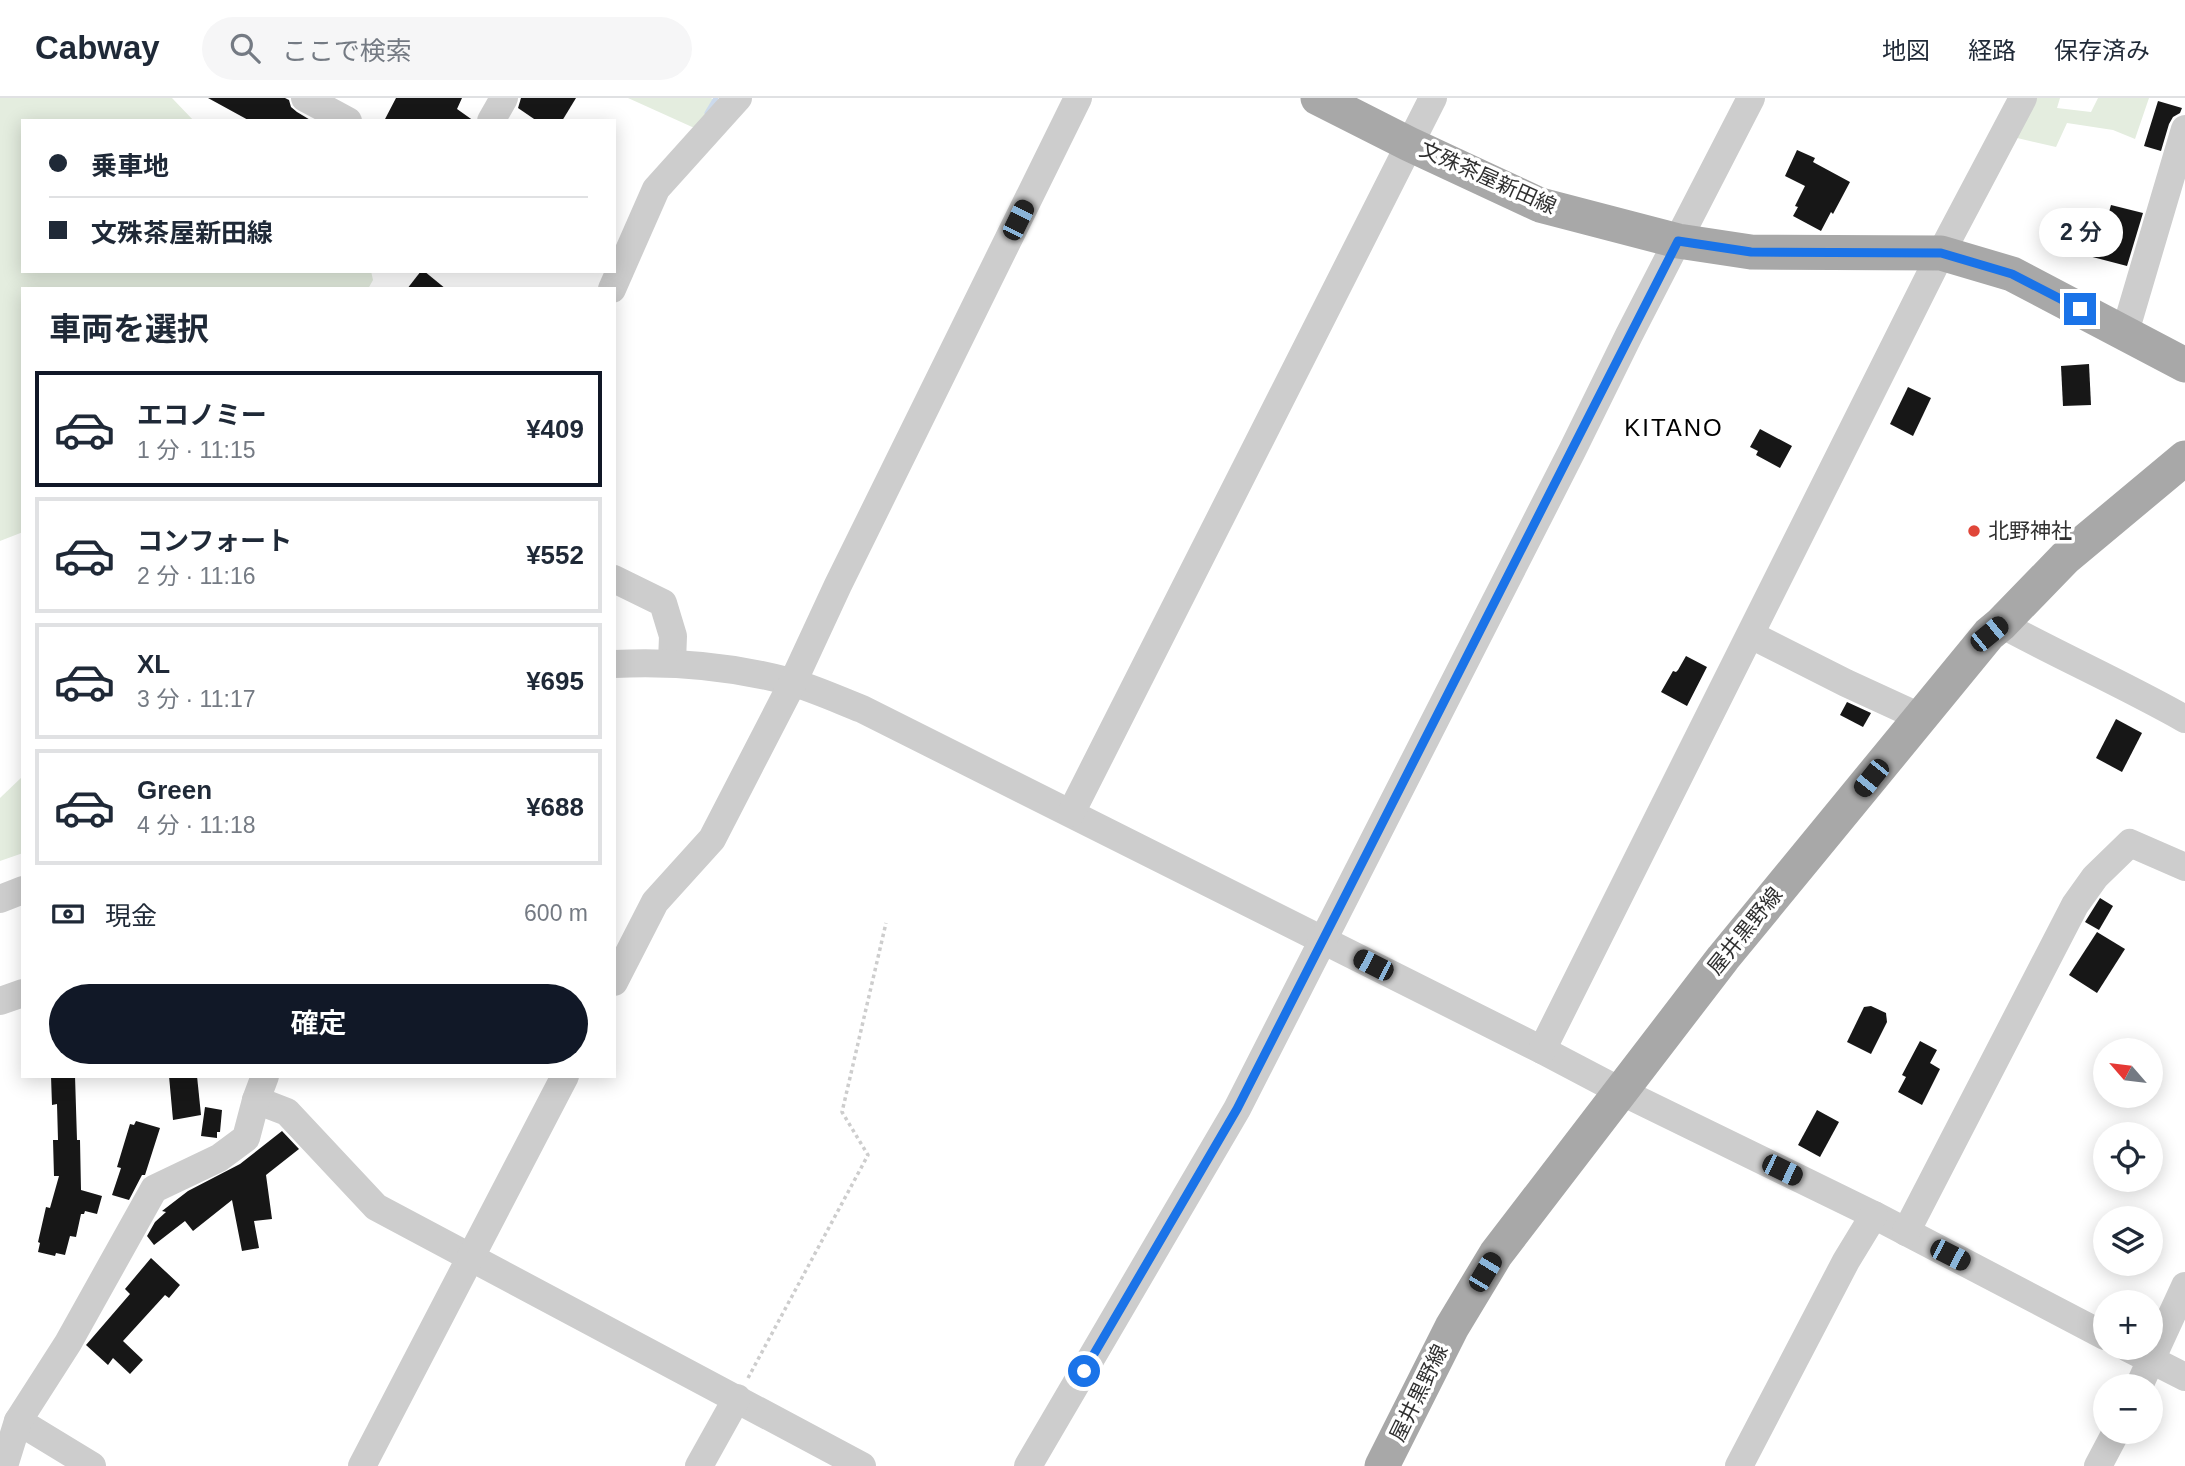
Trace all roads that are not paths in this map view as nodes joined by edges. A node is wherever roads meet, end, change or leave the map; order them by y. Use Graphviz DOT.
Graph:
graph roads {
  1 [pos="305,98"];
  2 [pos="504,98"];
  3 [pos="738,98"];
  4 [pos="1078,98"];
  5 [pos="1318,98"];
  6 [pos="1433,98"];
  7 [pos="1751,98"];
  8 [pos="2023,98"];
  9 [pos="344,119"];
  10 [pos="492,119"];
  11 [pos="2185,129"];
  12 [pos="1409,144"];
  13 [pos="1678,241"];
  14 [pos="1941,253"];
  15 [pos="620,259"];
  16 [pos="613,287"];
  17 [pos="2125,332"];
  18 [pos="2185,365"];
  19 [pos="2185,458"];
  20 [pos="616,580"];
  21 [pos="2001,624"];
  22 [pos="1751,635"];
  23 [pos="672,662"];
  24 [pos="616,664"];
  25 [pos="793,682"];
  26 [pos="1920,717"];
  27 [pos="2185,719"];
  28 [pos="1071,813"];
  29 [pos="2185,867"];
  30 [pos="21,891"];
  31 [pos="0,899"];
  32 [pos="1324,940"];
  33 [pos="616,978"];
  34 [pos="21,994"];
  35 [pos="0,1001"];
  36 [pos="1542,1050"];
  37 [pos="564,1078"];
  38 [pos="260,1088"];
  39 [pos="1620,1091"];
  40 [pos="1874,1215"];
  41 [pos="1906,1232"];
  42 [pos="471,1258"];
  43 [pos="2185,1286"];
  44 [pos="2163,1319"];
  45 [pos="2093,1330"];
  46 [pos="2152,1360"];
  47 [pos="2185,1377"];
  48 [pos="737,1398"];
  49 [pos="18,1421"];
  50 [pos="2110,1444"];
  51 [pos="4,1466"];
  52 [pos="92,1466"];
  53 [pos="362,1466"];
  54 [pos="699,1466"];
  55 [pos="862,1466"];
  56 [pos="1028,1466"];
  57 [pos="1382,1466"];
  58 [pos="1739,1466"];
  59 [pos="2098,1466"];
  1 -- 9 [label="street"];
  2 -- 10 [label="street"];
  3 -- 15 [label="street"];
  4 -- 25 [label="street"];
  5 -- 12 [label="main road, 文殊茶屋新田線"];
  6 -- 12 [label="street"];
  7 -- 13 [label="street"];
  8 -- 14 [label="street"];
  11 -- 17 [label="street"];
  12 -- 13 [label="main road, 文殊茶屋新田線"];
  12 -- 28 [label="street"];
  13 -- 14 [label="main road, 文殊茶屋新田線"];
  13 -- 32 [label="street"];
  14 -- 17 [label="main road, 文殊茶屋新田線"];
  14 -- 22 [label="street"];
  15 -- 16 [label="street"];
  17 -- 18 [label="main road, 文殊茶屋新田線"];
  19 -- 21 [label="main road, 屋井黒野線"];
  20 -- 23 [label="street"];
  21 -- 26 [label="main road, 屋井黒野線"];
  21 -- 27 [label="street"];
  22 -- 26 [label="street"];
  22 -- 36 [label="street"];
  23 -- 24 [label="street"];
  23 -- 25 [label="street"];
  25 -- 28 [label="street"];
  25 -- 33 [label="street"];
  26 -- 39 [label="main road, 屋井黒野線"];
  28 -- 32 [label="street"];
  29 -- 41 [label="street"];
  30 -- 31 [label="street"];
  32 -- 36 [label="street"];
  32 -- 56 [label="street"];
  34 -- 35 [label="street"];
  36 -- 39 [label="street"];
  37 -- 42 [label="street"];
  38 -- 42 [label="street"];
  38 -- 49 [label="street"];
  39 -- 40 [label="street"];
  39 -- 57 [label="main road, 屋井黒野線"];
  40 -- 41 [label="street"];
  40 -- 58 [label="street"];
  41 -- 45 [label="street"];
  42 -- 48 [label="street"];
  42 -- 53 [label="street"];
  43 -- 44 [label="street"];
  46 -- 47 [label="street"];
  48 -- 54 [label="street"];
  48 -- 55 [label="street"];
  49 -- 51 [label="street"];
  49 -- 52 [label="street"];
  50 -- 59 [label="street"];
}
